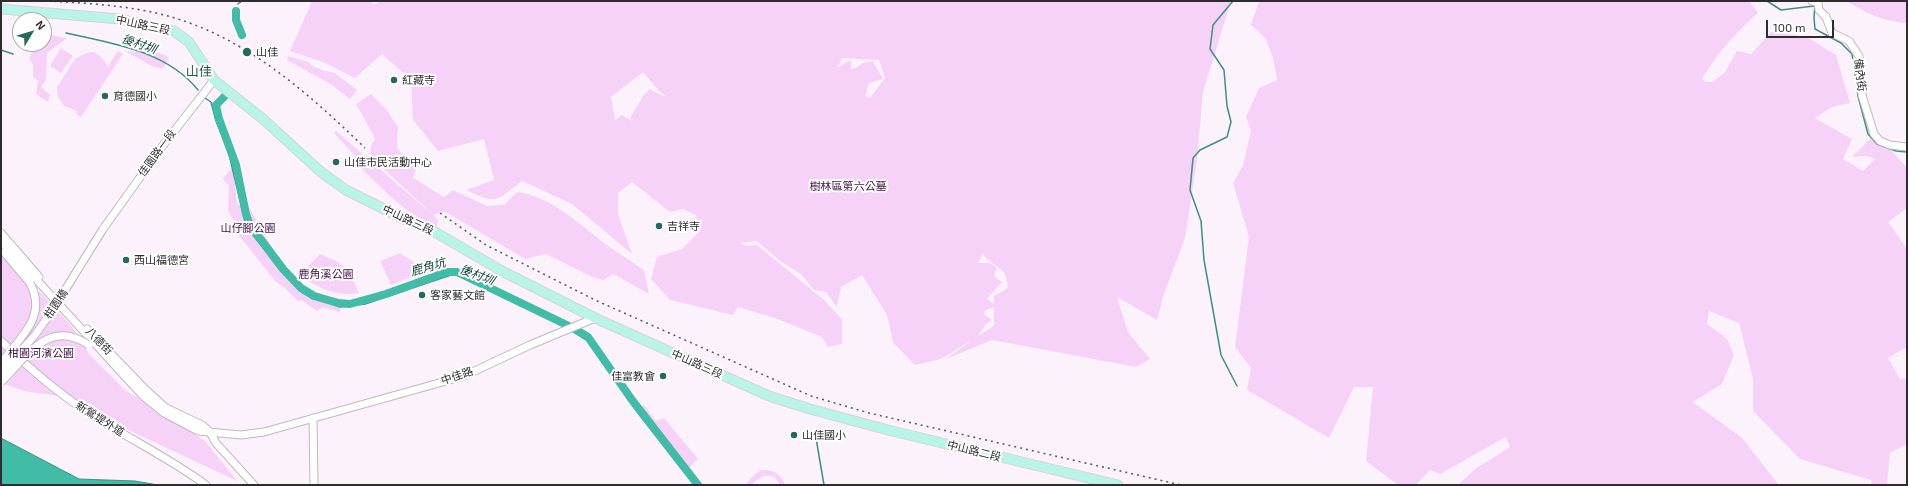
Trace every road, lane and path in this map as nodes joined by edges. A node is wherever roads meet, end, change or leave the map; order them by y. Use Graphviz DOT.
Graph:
graph roads {
  1 [pos="1815,2"];
  2 [pos="1,9"];
  3 [pos="214,80"];
  4 [pos="1907,148"];
  5 [pos="103,229"];
  6 [pos="1,234"];
  7 [pos="1,241"];
  8 [pos="1,248"];
  9 [pos="595,318"];
  10 [pos="1,341"];
  11 [pos="1,363"];
  12 [pos="1,373"];
  13 [pos="1,382"];
  14 [pos="164,413"];
  15 [pos="830,415"];
  16 [pos="313,418"];
  17 [pos="210,432"];
  18 [pos="206,485"];
  19 [pos="254,485"];
  20 [pos="314,485"];
  21 [pos="1118,485"];
  1 -- 4 [label="street, 備內街"];
  2 -- 3 [label="main road, 中山路三段"];
  3 -- 5 [label="street, 佳園路一段"];
  3 -- 9 [label="main road, 中山路三段"];
  5 -- 12 [label="street, 柑園橋, bridge"];
  6 -- 17 [label="street, 八德街"];
  7 -- 14 [label="street, 八德街"];
  8 -- 11 [label="street, bridge"];
  9 -- 15 [label="main road, 中山路三段"];
  9 -- 16 [label="street, 中佳路"];
  10 -- 18 [label="street, 新鶯堤外道"];
  13 -- 14 [label="street, bridge"];
  14 -- 17 [label="street, 八德街"];
  15 -- 21 [label="main road, 中山路二段"];
  16 -- 17 [label="street, 八德街"];
  16 -- 20 [label="street"];
  17 -- 19 [label="street"];
}
